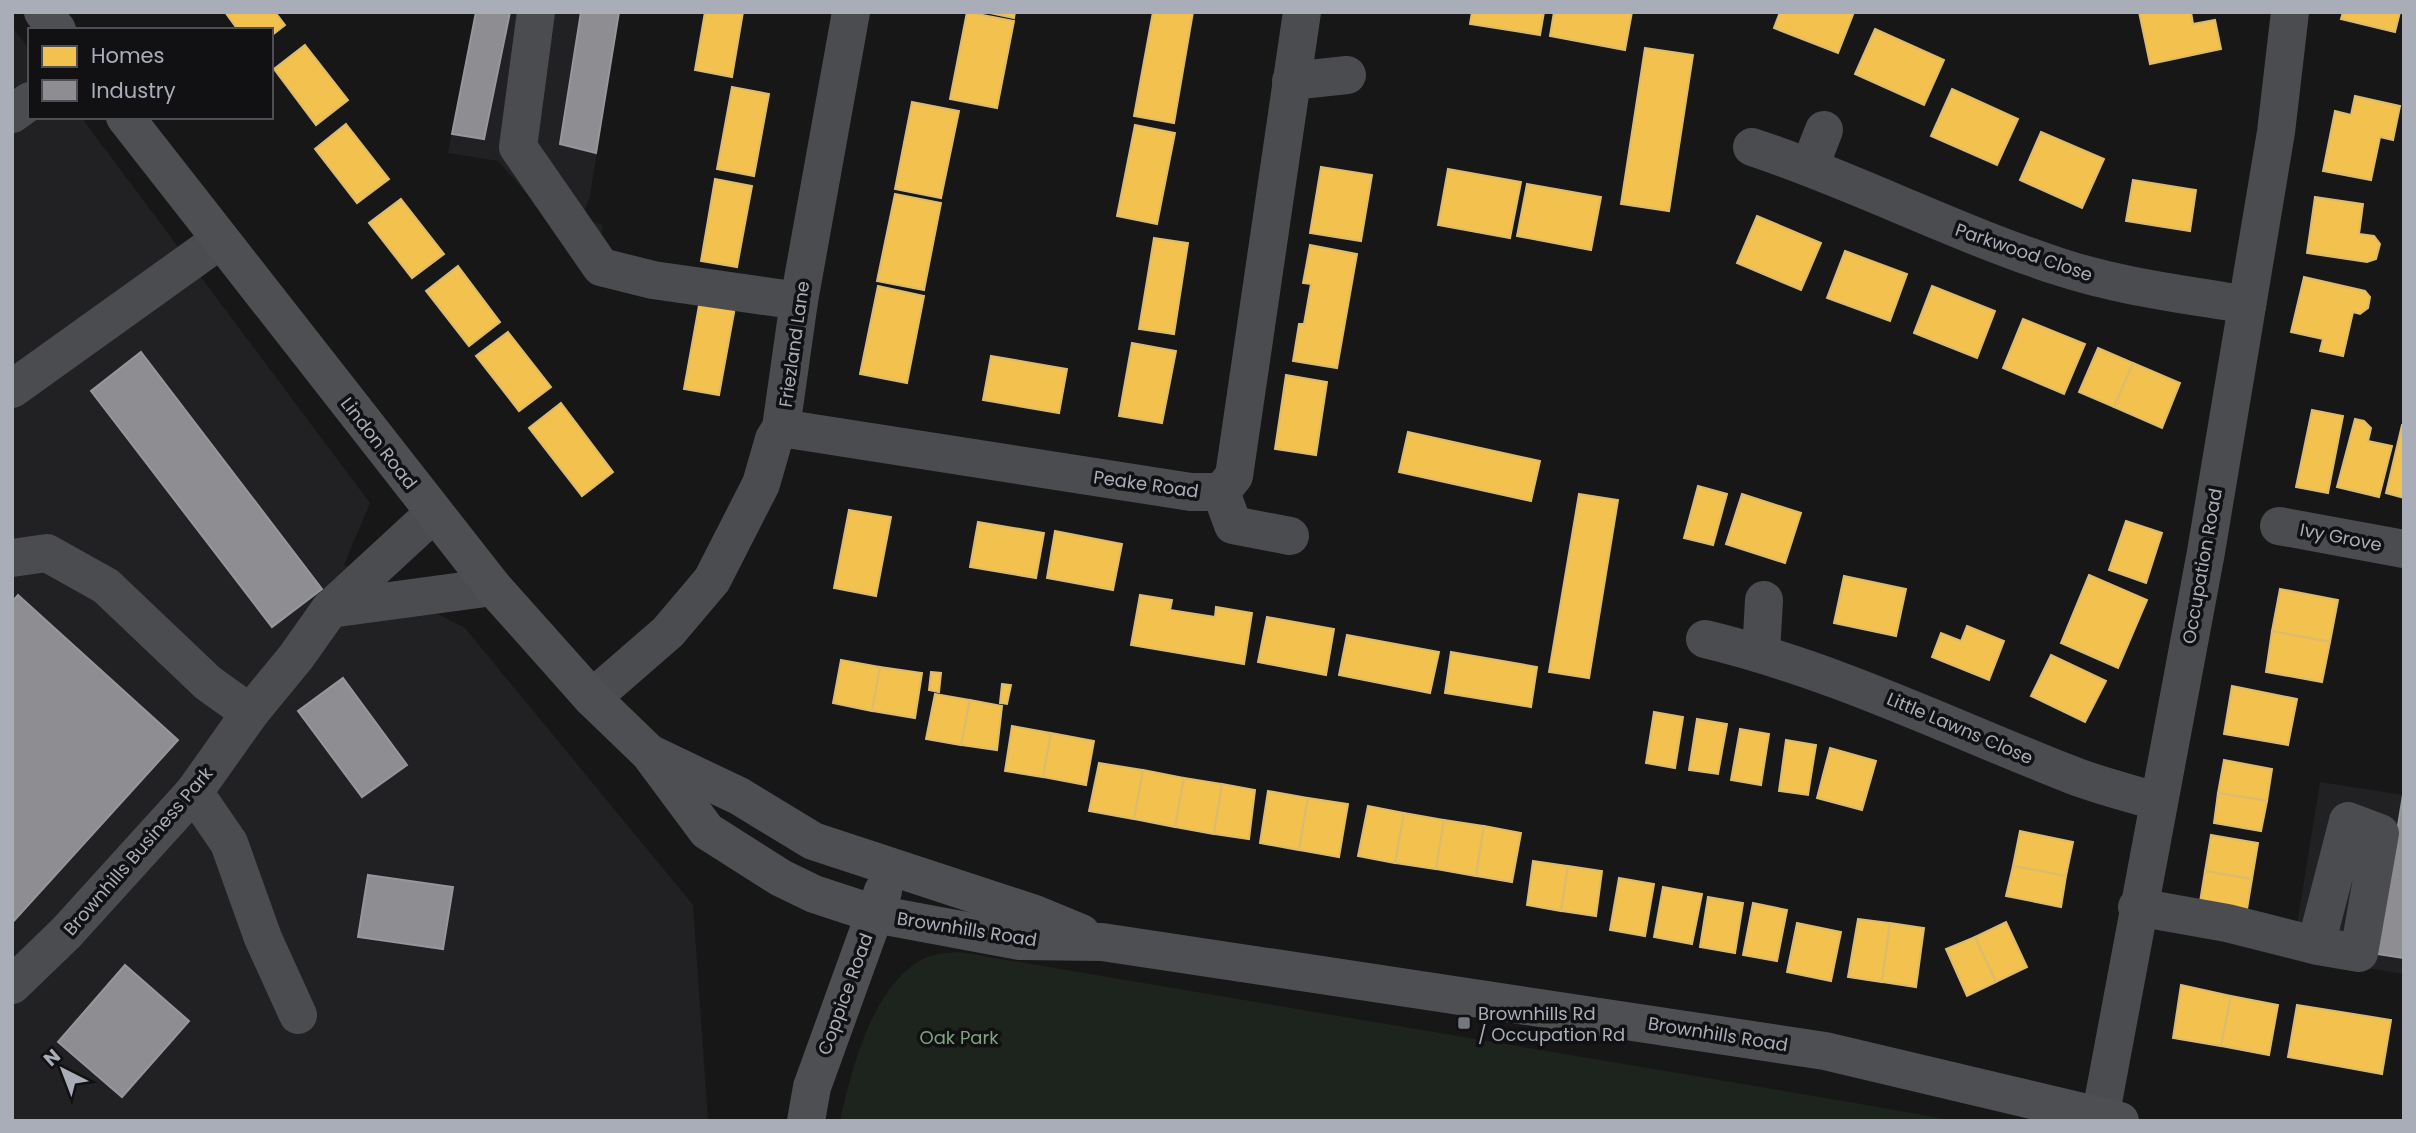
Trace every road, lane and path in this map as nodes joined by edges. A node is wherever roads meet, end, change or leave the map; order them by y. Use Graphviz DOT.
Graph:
graph roads {
  1 [pos="43,12"];
  2 [pos="536,12"];
  3 [pos="851,12"];
  4 [pos="1302,12"];
  5 [pos="2290,12"];
  6 [pos="55,28"];
  7 [pos="1347,75"];
  8 [pos="1291,81"];
  9 [pos="28,102"];
  10 [pos="12,114"];
  11 [pos="127,119"];
  12 [pos="1824,130"];
  13 [pos="1752,147"];
  14 [pos="1810,166"];
  15 [pos="220,240"];
  16 [pos="799,301"];
  17 [pos="2247,305"];
  18 [pos="15,383"];
  19 [pos="781,428"];
  20 [pos="1221,492"];
  21 [pos="434,513"];
  22 [pos="2279,526"];
  23 [pos="1290,537"];
  24 [pos="2404,549"];
  25 [pos="12,558"];
  26 [pos="493,587"];
  27 [pos="1764,600"];
  28 [pos="331,609"];
  29 [pos="1705,639"];
  30 [pos="1761,653"];
  31 [pos="592,698"];
  32 [pos="250,713"];
  33 [pos="649,753"];
  34 [pos="194,792"];
  35 [pos="2159,802"];
  36 [pos="890,869"];
  37 [pos="2137,908"];
  38 [pos="875,914"];
  39 [pos="1102,942"];
  40 [pos="2316,945"];
  41 [pos="12,985"];
  42 [pos="298,1015"];
  43 [pos="2110,1119"];
  44 [pos="806,1121"];
  1 -- 6 [label="main road"];
  2 -- 16 [label="street"];
  3 -- 16 [label="street, Friezland Lane"];
  4 -- 8 [label="street, Peake Road"];
  5 -- 17 [label="street, Occupation Road"];
  7 -- 8 [label="street"];
  8 -- 20 [label="street, Peake Road"];
  9 -- 10 [label="street"];
  11 -- 15 [label="main road, Lindon Road"];
  12 -- 14 [label="street"];
  13 -- 14 [label="street, Parkwood Close"];
  14 -- 17 [label="street, Parkwood Close"];
  15 -- 18 [label="street"];
  15 -- 21 [label="main road, Lindon Road"];
  16 -- 19 [label="street, Friezland Lane"];
  17 -- 35 [label="street, Occupation Road"];
  19 -- 20 [label="street, Peake Road"];
  19 -- 31 [label="street, Friezland Lane"];
  20 -- 23 [label="street"];
  21 -- 26 [label="main road, Lindon Road"];
  21 -- 28 [label="street, Brownhills Business Park"];
  22 -- 24 [label="street, Ivy Grove"];
  25 -- 32 [label="street"];
  26 -- 28 [label="street"];
  26 -- 31 [label="main road, Lindon Road"];
  27 -- 30 [label="street"];
  28 -- 32 [label="street, Brownhills Business Park"];
  29 -- 30 [label="street, Little Lawns Close"];
  30 -- 35 [label="street, Little Lawns Close"];
  31 -- 33 [label="main road, Lindon Road"];
  32 -- 34 [label="street, Brownhills Business Park"];
  33 -- 36 [label="main road, Lindon Road"];
  33 -- 38 [label="main road, Lindon Road"];
  34 -- 41 [label="street, Brownhills Business Park"];
  34 -- 42 [label="street"];
  35 -- 37 [label="street, Occupation Road"];
  36 -- 38 [label="main road, Coppice Road"];
  36 -- 39 [label="main road, Brownhills Road"];
  37 -- 40 [label="street"];
  37 -- 43 [label="street, Occupation Road"];
  38 -- 39 [label="main road, Brownhills Road"];
  38 -- 44 [label="main road, Coppice Road"];
  39 -- 43 [label="main road, Brownhills Road"];
}
